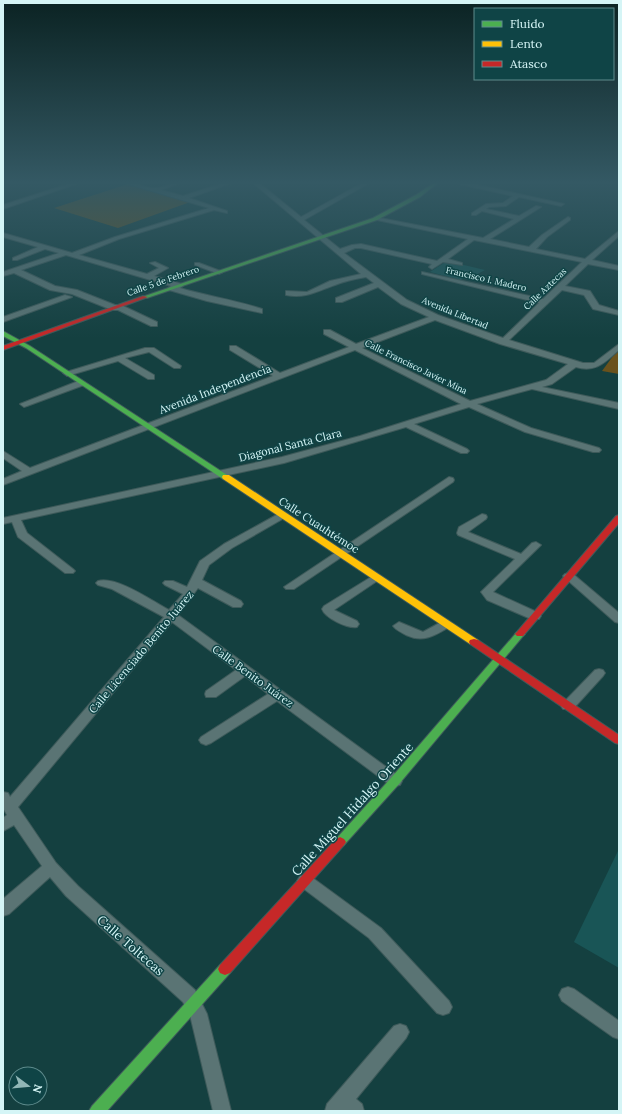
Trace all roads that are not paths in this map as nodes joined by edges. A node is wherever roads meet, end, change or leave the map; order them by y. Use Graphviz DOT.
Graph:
graph roads {
  1 [pos="130,234"];
  2 [pos="318,234"];
  3 [pos="330,234"];
  4 [pos="455,234"];
  5 [pos="494,234"];
  6 [pos="547,234"];
  7 [pos="619,234"];
  8 [pos="3,235"];
  9 [pos="321,237"];
  10 [pos="474,238"];
  11 [pos="484,240"];
  12 [pos="44,247"];
  13 [pos="530,250"];
  14 [pos="340,252"];
  15 [pos="69,254"];
  16 [pos="15,259"];
  17 [pos="440,261"];
  18 [pos="587,261"];
  19 [pos="153,263"];
  20 [pos="197,264"];
  21 [pos="460,264"];
  22 [pos="619,268"];
  23 [pos="14,270"];
  24 [pos="218,272"];
  25 [pos="3,274"];
  26 [pos="367,275"];
  27 [pos="147,276"];
  28 [pos="379,284"];
  29 [pos="176,287"];
  30 [pos="560,287"];
  31 [pos="289,293"];
  32 [pos="68,297"];
  33 [pos="339,300"];
  34 [pos="544,302"];
  35 [pos="117,307"];
  36 [pos="259,311"];
  37 [pos="619,313"];
  38 [pos="435,317"];
  39 [pos="3,320"];
  40 [pos="154,324"];
  41 [pos="327,332"];
  42 [pos="3,333"];
  43 [pos="20,342"];
  44 [pos="503,342"];
  45 [pos="619,346"];
  46 [pos="3,348"];
  47 [pos="233,348"];
  48 [pos="354,348"];
  49 [pos="119,358"];
  50 [pos="574,364"];
  51 [pos="177,366"];
  52 [pos="67,373"];
  53 [pos="280,377"];
  54 [pos="151,378"];
  55 [pos="81,383"];
  56 [pos="532,386"];
  57 [pos="24,404"];
  58 [pos="469,404"];
  59 [pos="619,406"];
  60 [pos="406,424"];
  61 [pos="148,427"];
  62 [pos="596,450"];
  63 [pos="464,451"];
  64 [pos="4,455"];
  65 [pos="29,472"];
  66 [pos="222,475"];
  67 [pos="449,480"];
  68 [pos="3,482"];
  69 [pos="282,515"];
  70 [pos="482,517"];
  71 [pos="15,518"];
  72 [pos="619,518"];
  73 [pos="3,521"];
  74 [pos="536,545"];
  75 [pos="339,552"];
  76 [pos="522,558"];
  77 [pos="69,571"];
  78 [pos="568,576"];
  79 [pos="376,577"];
  80 [pos="196,582"];
  81 [pos="102,583"];
  82 [pos="169,583"];
  83 [pos="290,587"];
  84 [pos="190,594"];
  85 [pos="237,604"];
  86 [pos="170,616"];
  87 [pos="535,616"];
  88 [pos="619,619"];
  89 [pos="353,624"];
  90 [pos="445,624"];
  91 [pos="399,626"];
  92 [pos="497,660"];
  93 [pos="245,670"];
  94 [pos="599,673"];
  95 [pos="211,694"];
  96 [pos="278,694"];
  97 [pos="568,706"];
  98 [pos="206,740"];
  99 [pos="619,740"];
  100 [pos="395,781"];
  101 [pos="10,807"];
  102 [pos="3,825"];
  103 [pos="51,868"];
  104 [pos="305,881"];
  105 [pos="3,909"];
  106 [pos="568,995"];
  107 [pos="194,1004"];
  108 [pos="443,1007"];
  109 [pos="619,1031"];
  110 [pos="400,1032"];
  111 [pos="344,1107"];
  112 [pos="97,1111"];
  113 [pos="222,1111"];
  1 -- 15 [label="street"];
  2 -- 9 [label="street, Avenida Libertad"];
  3 -- 9 [label="street, Calle 5 de Febrero"];
  4 -- 10 [label="street"];
  5 -- 11 [label="street"];
  6 -- 13 [label="street"];
  7 -- 18 [label="street, Calle Aztecas"];
  8 -- 12 [label="street"];
  9 -- 14 [label="street, Avenida Libertad"];
  9 -- 24 [label="street, Calle 5 de Febrero"];
  10 -- 11 [label="street"];
  10 -- 17 [label="street"];
  11 -- 13 [label="street"];
  12 -- 15 [label="street"];
  12 -- 16 [label="street"];
  13 -- 18 [label="street"];
  14 -- 17 [label="street"];
  14 -- 26 [label="street, Avenida Libertad"];
  15 -- 23 [label="street"];
  15 -- 27 [label="street"];
  17 -- 21 [label="street"];
  17 -- 34 [label="street, Francisco I. Madero"];
  18 -- 22 [label="street"];
  18 -- 30 [label="street, Calle Aztecas"];
  19 -- 27 [label="street"];
  20 -- 24 [label="street"];
  23 -- 25 [label="street"];
  23 -- 35 [label="street"];
  24 -- 29 [label="street, Calle 5 de Febrero"];
  26 -- 28 [label="street, Avenida Libertad"];
  26 -- 31 [label="street"];
  27 -- 29 [label="street"];
  28 -- 33 [label="street"];
  28 -- 38 [label="street, Avenida Libertad"];
  29 -- 35 [label="street, Calle 5 de Febrero"];
  29 -- 36 [label="street"];
  30 -- 34 [label="street, Calle Aztecas"];
  30 -- 37 [label="street"];
  32 -- 39 [label="street"];
  34 -- 44 [label="street, Calle Aztecas"];
  35 -- 40 [label="street"];
  35 -- 43 [label="street, Calle 5 de Febrero"];
  38 -- 44 [label="street, Avenida Libertad"];
  38 -- 48 [label="street, Avenida Independencia"];
  41 -- 48 [label="street, Calle Francisco Javier Mina"];
  42 -- 43 [label="street, Calle Cuauhtémoc"];
  43 -- 46 [label="street, Calle 5 de Febrero"];
  43 -- 52 [label="street, Calle Cuauhtémoc"];
  44 -- 50 [label="street, Avenida Libertad"];
  45 -- 50 [label="street, Avenida Libertad"];
  47 -- 53 [label="street"];
  48 -- 53 [label="street, Avenida Independencia"];
  48 -- 58 [label="street, Calle Francisco Javier Mina"];
  49 -- 51 [label="street"];
  49 -- 52 [label="street"];
  49 -- 54 [label="street"];
  50 -- 56 [label="street, Diagonal Santa Clara"];
  52 -- 55 [label="street, Calle Cuauhtémoc"];
  53 -- 61 [label="street, Avenida Independencia"];
  55 -- 57 [label="street"];
  55 -- 61 [label="street, Calle Cuauhtémoc"];
  56 -- 58 [label="street, Diagonal Santa Clara"];
  56 -- 59 [label="street"];
  58 -- 60 [label="street, Diagonal Santa Clara"];
  58 -- 62 [label="street, Calle Francisco Javier Mina"];
  60 -- 63 [label="street"];
  60 -- 66 [label="street, Diagonal Santa Clara"];
  61 -- 65 [label="street, Avenida Independencia"];
  61 -- 66 [label="street, Calle Cuauhtémoc"];
  64 -- 65 [label="street"];
  65 -- 68 [label="street, Avenida Independencia"];
  66 -- 69 [label="street, Calle Cuauhtémoc"];
  66 -- 71 [label="street, Diagonal Santa Clara"];
  67 -- 75 [label="street"];
  69 -- 75 [label="street, Calle Cuauhtémoc"];
  69 -- 80 [label="street, Calle Licenciado Benito Juárez"];
  70 -- 76 [label="street"];
  71 -- 73 [label="street, Diagonal Santa Clara"];
  71 -- 77 [label="street"];
  72 -- 78 [label="street, Calle Miguel Hidalgo Oriente"];
  74 -- 76 [label="street"];
  75 -- 79 [label="street, Calle Cuauhtémoc"];
  75 -- 83 [label="street"];
  76 -- 87 [label="street"];
  78 -- 87 [label="street, Calle Miguel Hidalgo Oriente"];
  78 -- 88 [label="street"];
  79 -- 89 [label="street"];
  79 -- 90 [label="street, Calle Cuauhtémoc"];
  80 -- 84 [label="street, Calle Licenciado Benito Juárez"];
  80 -- 85 [label="street"];
  81 -- 86 [label="street, Calle Benito Juárez"];
  82 -- 84 [label="street"];
  84 -- 86 [label="street, Calle Licenciado Benito Juárez"];
  86 -- 93 [label="street, Calle Benito Juárez"];
  86 -- 101 [label="street, Calle Licenciado Benito Juárez"];
  87 -- 92 [label="street, Calle Miguel Hidalgo Oriente"];
  90 -- 91 [label="street"];
  90 -- 92 [label="street, Calle Cuauhtémoc"];
  92 -- 97 [label="street, Calle Cuauhtémoc"];
  92 -- 100 [label="street, Calle Miguel Hidalgo Oriente"];
  93 -- 95 [label="street"];
  93 -- 96 [label="street, Calle Benito Juárez"];
  94 -- 97 [label="street"];
  96 -- 98 [label="street"];
  96 -- 100 [label="street, Calle Benito Juárez"];
  97 -- 99 [label="street, Calle Cuauhtémoc"];
  100 -- 104 [label="street, Calle Miguel Hidalgo Oriente"];
  101 -- 102 [label="street, Calle Licenciado Benito Juárez"];
  101 -- 103 [label="street, Calle Toltecas"];
  103 -- 105 [label="street"];
  103 -- 107 [label="street, Calle Toltecas"];
  104 -- 107 [label="street, Calle Miguel Hidalgo Oriente"];
  104 -- 108 [label="street"];
  106 -- 109 [label="street"];
  107 -- 112 [label="street, Calle Miguel Hidalgo Oriente"];
  107 -- 113 [label="street, Calle Toltecas"];
  110 -- 111 [label="street"];
}
